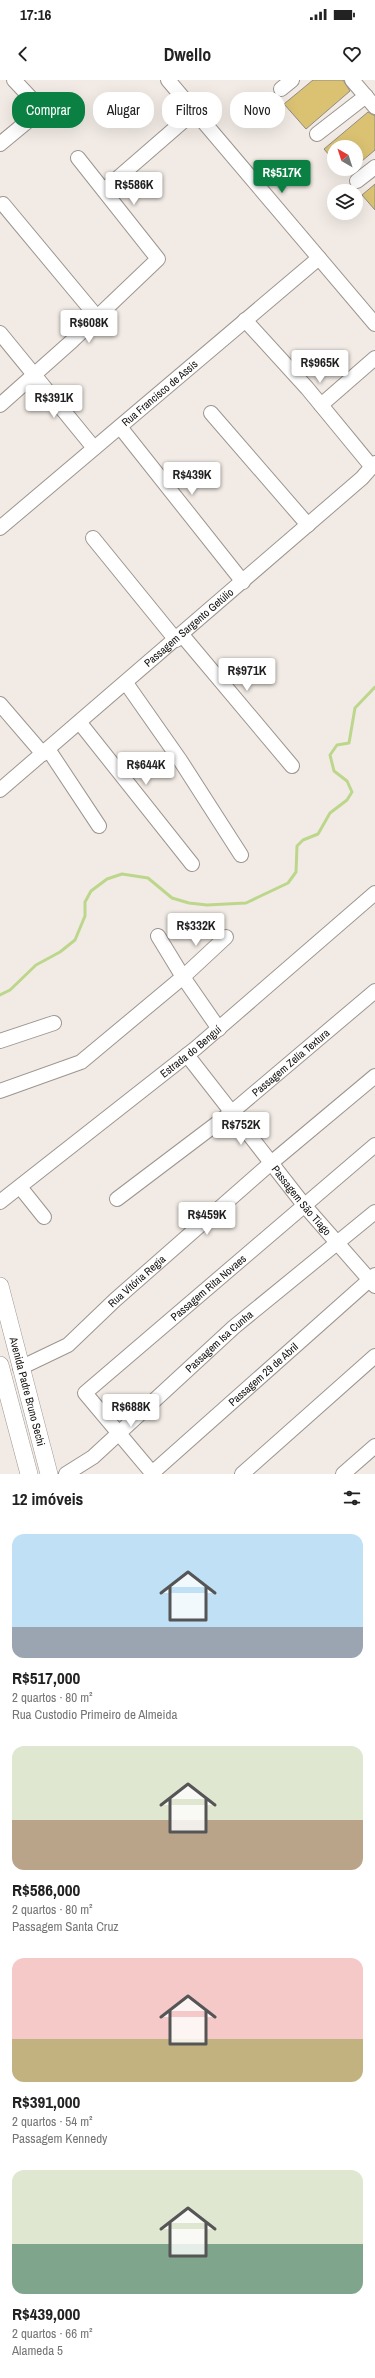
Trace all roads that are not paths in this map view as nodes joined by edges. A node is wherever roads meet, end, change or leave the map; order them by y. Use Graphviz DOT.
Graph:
graph roads {
  1 [pos="14,80"];
  2 [pos="168,80"];
  3 [pos="352,80"];
  4 [pos="178,92"];
  5 [pos="370,101"];
  6 [pos="175,128"];
  7 [pos="209,128"];
  8 [pos="317,134"];
  9 [pos="0,144"];
  10 [pos="78,158"];
  11 [pos="375,167"];
  12 [pos="357,181"];
  13 [pos="104,190"];
  14 [pos="3,204"];
  15 [pos="319,258"];
  16 [pos="97,317"];
  17 [pos="245,320"];
  18 [pos="375,324"];
  19 [pos="0,333"];
  20 [pos="375,358"];
  21 [pos="35,374"];
  22 [pos="0,405"];
  23 [pos="321,405"];
  24 [pos="211,413"];
  25 [pos="120,427"];
  26 [pos="94,448"];
  27 [pos="374,465"];
  28 [pos="308,525"];
  29 [pos="0,528"];
  30 [pos="93,538"];
  31 [pos="243,582"];
  32 [pos="179,638"];
  33 [pos="126,683"];
  34 [pos="0,704"];
  35 [pos="80,723"];
  36 [pos="46,751"];
  37 [pos="292,766"];
  38 [pos="0,790"];
  39 [pos="99,826"];
  40 [pos="241,855"];
  41 [pos="192,864"];
  42 [pos="375,893"];
  43 [pos="158,936"];
  44 [pos="226,937"];
  45 [pos="183,977"];
  46 [pos="371,994"];
  47 [pos="54,1023"];
  48 [pos="219,1029"];
  49 [pos="0,1042"];
  50 [pos="187,1055"];
  51 [pos="375,1076"];
  52 [pos="0,1091"];
  53 [pos="232,1112"];
  54 [pos="375,1145"];
  55 [pos="270,1163"];
  56 [pos="20,1187"];
  57 [pos="117,1199"];
  58 [pos="0,1202"];
  59 [pos="304,1205"];
  60 [pos="375,1212"];
  61 [pos="44,1217"];
  62 [pos="337,1243"];
  63 [pos="373,1280"];
  64 [pos="0,1286"];
  65 [pos="375,1356"];
  66 [pos="0,1365"];
  67 [pos="20,1368"];
  68 [pos="119,1434"];
  69 [pos="375,1446"];
  70 [pos="29,1474"];
  71 [pos="49,1474"];
  72 [pos="66,1474"];
  73 [pos="152,1474"];
  74 [pos="242,1474"];
  75 [pos="343,1474"];
  1 -- 9 [label="street"];
  2 -- 4 [label="street"];
  3 -- 5 [label="street"];
  5 -- 8 [label="street"];
  6 -- 13 [label="street"];
  7 -- 15 [label="street"];
  10 -- 13 [label="street"];
  11 -- 12 [label="street"];
  13 -- 16 [label="street"];
  14 -- 16 [label="street"];
  15 -- 17 [label="street, Rua Francisco de Assis"];
  15 -- 18 [label="street"];
  16 -- 21 [label="street"];
  17 -- 23 [label="street"];
  17 -- 25 [label="street, Rua Francisco de Assis"];
  19 -- 21 [label="street"];
  20 -- 23 [label="street"];
  21 -- 22 [label="street"];
  21 -- 26 [label="street"];
  23 -- 27 [label="street"];
  24 -- 28 [label="street"];
  25 -- 26 [label="street, Rua Francisco de Assis"];
  25 -- 31 [label="street"];
  26 -- 29 [label="street, Rua Francisco de Assis"];
  27 -- 28 [label="street, Passagem Sargento Getúlio"];
  28 -- 31 [label="street, Passagem Sargento Getúlio"];
  30 -- 32 [label="street"];
  31 -- 32 [label="street, Passagem Sargento Getúlio"];
  32 -- 33 [label="street, Passagem Sargento Getúlio"];
  32 -- 37 [label="street"];
  33 -- 35 [label="street, Passagem Sargento Getúlio"];
  33 -- 40 [label="street"];
  34 -- 36 [label="street"];
  35 -- 36 [label="street, Passagem Sargento Getúlio"];
  35 -- 41 [label="street"];
  36 -- 38 [label="street, Passagem Sargento Getúlio"];
  36 -- 39 [label="street"];
  42 -- 48 [label="street, Estrada do Benguí"];
  43 -- 45 [label="street"];
  44 -- 45 [label="street"];
  45 -- 48 [label="street"];
  45 -- 52 [label="street"];
  46 -- 53 [label="street, Passagem Zelia Textura"];
  47 -- 49 [label="street"];
  48 -- 50 [label="street, Estrada do Benguí"];
  50 -- 53 [label="street, Passagem São Tiago"];
  50 -- 56 [label="street, Estrada do Benguí"];
  51 -- 55 [label="street, Rua Vitória Regia"];
  53 -- 55 [label="street, Passagem São Tiago"];
  53 -- 57 [label="street, Passagem Zelia Textura"];
  54 -- 59 [label="street, Passagem Rita Novaes"];
  55 -- 59 [label="street, Passagem São Tiago"];
  55 -- 67 [label="street, Rua Vitória Regia"];
  56 -- 58 [label="street, Estrada do Benguí"];
  56 -- 61 [label="street"];
  59 -- 62 [label="street, Passagem São Tiago"];
  59 -- 68 [label="street, Passagem Rita Novaes"];
  60 -- 62 [label="street, Passagem Isa Cunha"];
  62 -- 63 [label="street, Passagem São Tiago"];
  62 -- 68 [label="street, Passagem Isa Cunha"];
  63 -- 73 [label="street, Passagem 29 de Abril"];
  64 -- 67 [label="main road, Avenida Padre Bruno Sechi"];
  65 -- 74 [label="street"];
  66 -- 70 [label="main road, Avenida Padre Bruno Sechi"];
  67 -- 71 [label="main road, Avenida Padre Bruno Sechi"];
  68 -- 72 [label="street, Passagem Isa Cunha"];
  68 -- 73 [label="street"];
  69 -- 75 [label="street"];
}
